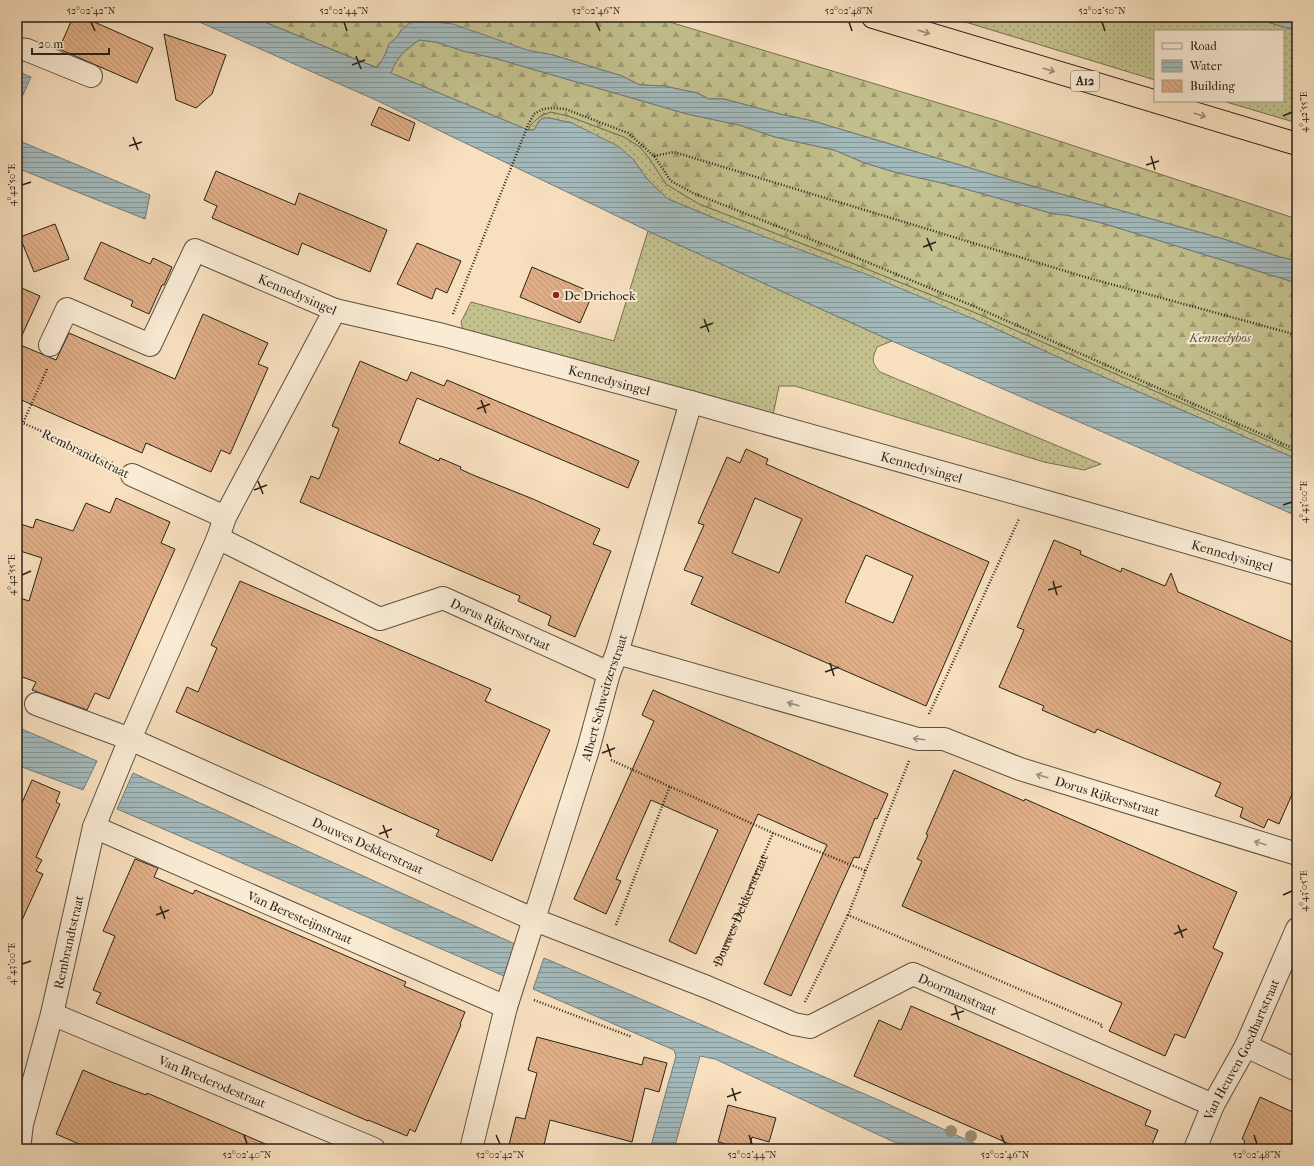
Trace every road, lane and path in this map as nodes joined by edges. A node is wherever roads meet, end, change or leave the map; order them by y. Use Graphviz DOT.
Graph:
graph roads {
  1 [pos="873,17"];
  2 [pos="17,49"];
  3 [pos="91,76"];
  4 [pos="1154,101"];
  5 [pos="1157,102"];
  6 [pos="1297,144"];
  7 [pos="654,156"];
  8 [pos="335,310"];
  9 [pos="443,335"];
  10 [pos="1297,335"];
  11 [pos="50,345"];
  12 [pos="691,402"];
  13 [pos="1297,450"];
  14 [pos="132,475"];
  15 [pos="1029,497"];
  16 [pos="225,517"];
  17 [pos="218,538"];
  18 [pos="1297,574"];
  19 [pos="613,663"];
  20 [pos="36,704"];
  21 [pos="130,739"];
  22 [pos="918,740"];
  23 [pos="588,750"];
  24 [pos="670,786"];
  25 [pos="94,827"];
  26 [pos="773,833"];
  27 [pos="1297,854"];
  28 [pos="866,871"];
  29 [pos="848,915"];
  30 [pos="534,920"];
  31 [pos="1297,929"];
  32 [pos="607,948"];
  33 [pos="707,987"];
  34 [pos="509,999"];
  35 [pos="52,1014"];
  36 [pos="794,1024"];
  37 [pos="632,1038"];
  38 [pos="1246,1046"];
  39 [pos="1092,1052"];
  40 [pos="1297,1070"];
  41 [pos="1213,1105"];
  42 [pos="19,1149"];
  43 [pos="374,1149"];
  44 [pos="471,1149"];
  45 [pos="1195,1149"];
  1 -- 4 [label="highway, A12, one-way"];
  2 -- 3 [label="street"];
  5 -- 6 [label="highway, A12, one-way"];
  7 -- 9 [label="path"];
  7 -- 10 [label="path"];
  7 -- 13 [label="path"];
  8 -- 9 [label="street, Kennedysingel"];
  8 -- 11 [label="street, Kennedysingel"];
  8 -- 16 [label="street, Rembrandtstraat"];
  9 -- 12 [label="street, Kennedysingel"];
  11 -- 14 [label="path, Rembrandtstraat"];
  12 -- 15 [label="street, Kennedysingel"];
  12 -- 19 [label="street, Albert Schweitzerstraat"];
  14 -- 16 [label="street, Rembrandtstraat"];
  15 -- 18 [label="street, Kennedysingel"];
  15 -- 22 [label="path"];
  16 -- 17 [label="street, Rembrandtstraat"];
  17 -- 19 [label="street, Dorus Rijkersstraat"];
  17 -- 21 [label="street, Rembrandtstraat"];
  22 -- 19 [label="street, Dorus Rijkersstraat, one-way"];
  19 -- 23 [label="street, Albert Schweitzerstraat"];
  20 -- 21 [label="street"];
  21 -- 25 [label="street, Rembrandtstraat"];
  21 -- 30 [label="street, Douwes Dekkerstraat"];
  27 -- 22 [label="street, Dorus Rijkersstraat, one-way"];
  22 -- 28 [label="path"];
  23 -- 24 [label="path"];
  23 -- 30 [label="street, Albert Schweitzerstraat"];
  24 -- 26 [label="path"];
  24 -- 32 [label="path"];
  25 -- 34 [label="street, Van Beresteijnstraat"];
  25 -- 35 [label="street, Rembrandtstraat"];
  26 -- 28 [label="path"];
  26 -- 33 [label="path, Douwes Dekkerstraat"];
  28 -- 29 [label="path"];
  29 -- 36 [label="path"];
  29 -- 39 [label="path"];
  30 -- 32 [label="street, Douwes Dekkerstraat"];
  30 -- 34 [label="street, Albert Schweitzerstraat"];
  31 -- 38 [label="street, Van Heuven Goedhartstraat"];
  32 -- 33 [label="street, Douwes Dekkerstraat"];
  33 -- 36 [label="street, Douwes Dekkerstraat"];
  34 -- 37 [label="path"];
  34 -- 44 [label="street, Albert Schweitzerstraat"];
  35 -- 42 [label="street, Rembrandtstraat"];
  35 -- 43 [label="street, Van Brederodestraat"];
  36 -- 39 [label="street, Doormanstraat"];
  38 -- 40 [label="street"];
  38 -- 41 [label="street, Van Heuven Goedhartstraat"];
  39 -- 41 [label="street, Doormanstraat"];
  41 -- 45 [label="street, Van Heuven Goedhartstraat"];
}
